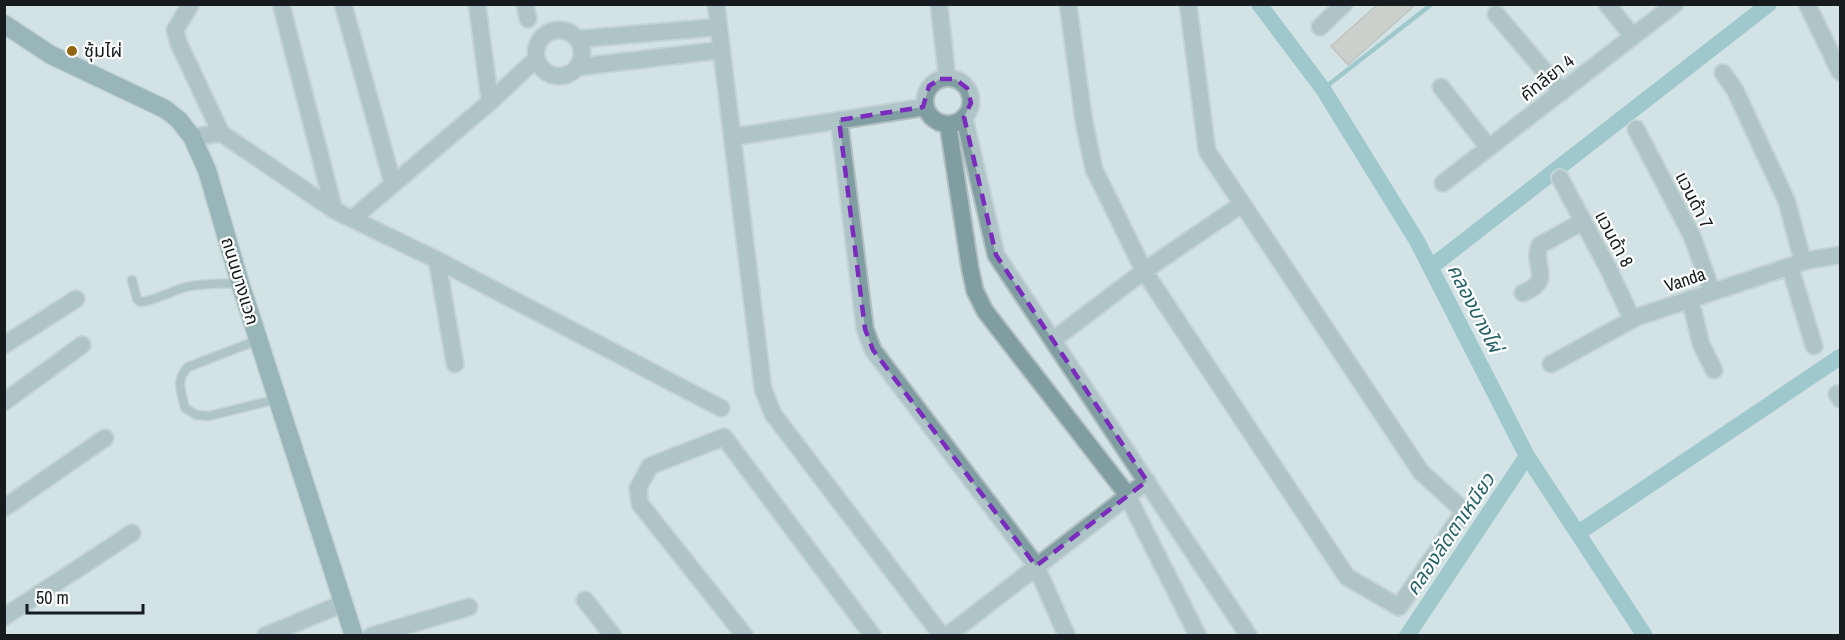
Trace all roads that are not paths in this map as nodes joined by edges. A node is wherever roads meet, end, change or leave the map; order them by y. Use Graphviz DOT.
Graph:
graph roads {
  1 [pos="191,4"];
  2 [pos="281,4"];
  3 [pos="343,4"];
  4 [pos="477,4"];
  5 [pos="716,4"];
  6 [pos="939,4"];
  7 [pos="1068,4"];
  8 [pos="1188,4"];
  9 [pos="1344,4"];
  10 [pos="1607,4"];
  11 [pos="1674,4"];
  12 [pos="1807,4"];
  13 [pos="1496,14"];
  14 [pos="718,27"];
  15 [pos="1320,27"];
  16 [pos="7,30"];
  17 [pos="1633,36"];
  18 [pos="578,39"];
  19 [pos="721,50"];
  20 [pos="536,59"];
  21 [pos="578,67"];
  22 [pos="1840,72"];
  23 [pos="1723,73"];
  24 [pos="947,77"];
  25 [pos="1441,87"];
  26 [pos="1562,92"];
  27 [pos="490,102"];
  28 [pos="925,106"];
  29 [pos="964,117"];
  30 [pos="839,120"];
  31 [pos="948,124"];
  32 [pos="1636,129"];
  33 [pos="221,133"];
  34 [pos="192,137"];
  35 [pos="732,137"];
  36 [pos="1489,148"];
  37 [pos="1560,178"];
  38 [pos="1443,183"];
  39 [pos="393,184"];
  40 [pos="1242,204"];
  41 [pos="334,210"];
  42 [pos="352,219"];
  43 [pos="1582,222"];
  44 [pos="1840,255"];
  45 [pos="437,260"];
  46 [pos="1796,265"];
  47 [pos="1144,271"];
  48 [pos="132,280"];
  49 [pos="240,283"];
  50 [pos="1712,292"];
  51 [pos="1523,293"];
  52 [pos="76,299"];
  53 [pos="1690,299"];
  54 [pos="1632,319"];
  55 [pos="258,340"];
  56 [pos="1053,340"];
  57 [pos="4,345"];
  58 [pos="82,345"];
  59 [pos="1814,346"];
  60 [pos="455,364"];
  61 [pos="1551,364"];
  62 [pos="1714,370"];
  63 [pos="278,399"];
  64 [pos="4,402"];
  65 [pos="721,408"];
  66 [pos="105,438"];
  67 [pos="1147,481"];
  68 [pos="1127,496"];
  69 [pos="4,508"];
  70 [pos="132,533"];
  71 [pos="1036,566"];
  72 [pos="585,600"];
  73 [pos="344,603"];
  74 [pos="469,607"];
  75 [pos="4,617"];
  76 [pos="265,636"];
  77 [pos="354,636"];
  78 [pos="371,636"];
  79 [pos="613,636"];
  80 [pos="746,636"];
  81 [pos="873,636"];
  82 [pos="942,636"];
  83 [pos="947,636"];
  84 [pos="1067,636"];
  85 [pos="1198,636"];
  86 [pos="1249,636"];
  1 -- 33 [label="street"];
  2 -- 41 [label="street"];
  3 -- 39 [label="street"];
  4 -- 27 [label="street"];
  5 -- 14 [label="street"];
  6 -- 24 [label="street"];
  7 -- 47 [label="street"];
  8 -- 40 [label="street"];
  9 -- 15 [label="street"];
  10 -- 17 [label="street"];
  11 -- 17 [label="street, คัทลียา 4"];
  12 -- 22 [label="street"];
  13 -- 26 [label="street"];
  14 -- 18 [label="street"];
  14 -- 19 [label="street"];
  16 -- 34 [label="main road, ถนนบางแวก"];
  17 -- 26 [label="street, คัทลียา 4"];
  18 -- 20 [label="street"];
  18 -- 21 [label="street"];
  19 -- 21 [label="street"];
  19 -- 35 [label="street"];
  20 -- 21 [label="street"];
  20 -- 27 [label="street"];
  23 -- 46 [label="street"];
  24 -- 28 [label="street"];
  24 -- 29 [label="street"];
  25 -- 36 [label="street"];
  26 -- 36 [label="street, คัทลียา 4"];
  27 -- 39 [label="street"];
  28 -- 30 [label="street"];
  28 -- 31 [label="street"];
  29 -- 31 [label="street"];
  29 -- 56 [label="street"];
  30 -- 35 [label="street"];
  30 -- 71 [label="street"];
  31 -- 68 [label="street"];
  32 -- 50 [label="street, แวนด้า 7"];
  33 -- 34 [label="street"];
  33 -- 41 [label="street"];
  34 -- 49 [label="main road, ถนนบางแวก"];
  35 -- 82 [label="street"];
  36 -- 38 [label="street, คัทลียา 4"];
  37 -- 43 [label="street, แวนด้า 8"];
  39 -- 42 [label="street"];
  40 -- 47 [label="street"];
  40 -- 47 [label="street"];
  41 -- 42 [label="street"];
  42 -- 45 [label="street"];
  43 -- 51 [label="street"];
  43 -- 54 [label="street, แวนด้า 8"];
  44 -- 46 [label="street, Vanda"];
  45 -- 60 [label="street"];
  45 -- 65 [label="street"];
  46 -- 50 [label="street, Vanda"];
  46 -- 59 [label="street"];
  47 -- 56 [label="street"];
  48 -- 49 [label="lane"];
  49 -- 55 [label="main road, ถนนบางแวก"];
  50 -- 53 [label="street, Vanda"];
  52 -- 57 [label="street"];
  53 -- 54 [label="street, Vanda"];
  53 -- 62 [label="street"];
  54 -- 61 [label="street, Vanda"];
  55 -- 63 [label="main road, ถนนบางแวก"];
  55 -- 63 [label="lane"];
  56 -- 67 [label="street"];
  58 -- 64 [label="street"];
  63 -- 73 [label="main road, ถนนบางแวก"];
  66 -- 69 [label="street"];
  67 -- 68 [label="street"];
  67 -- 86 [label="street"];
  68 -- 71 [label="street"];
  68 -- 85 [label="street"];
  70 -- 75 [label="street"];
  71 -- 83 [label="street"];
  71 -- 84 [label="street"];
  72 -- 79 [label="street"];
  73 -- 76 [label="street"];
  73 -- 77 [label="main road, ถนนบางแวก"];
  74 -- 78 [label="street"];
  80 -- 81 [label="street"];
}
